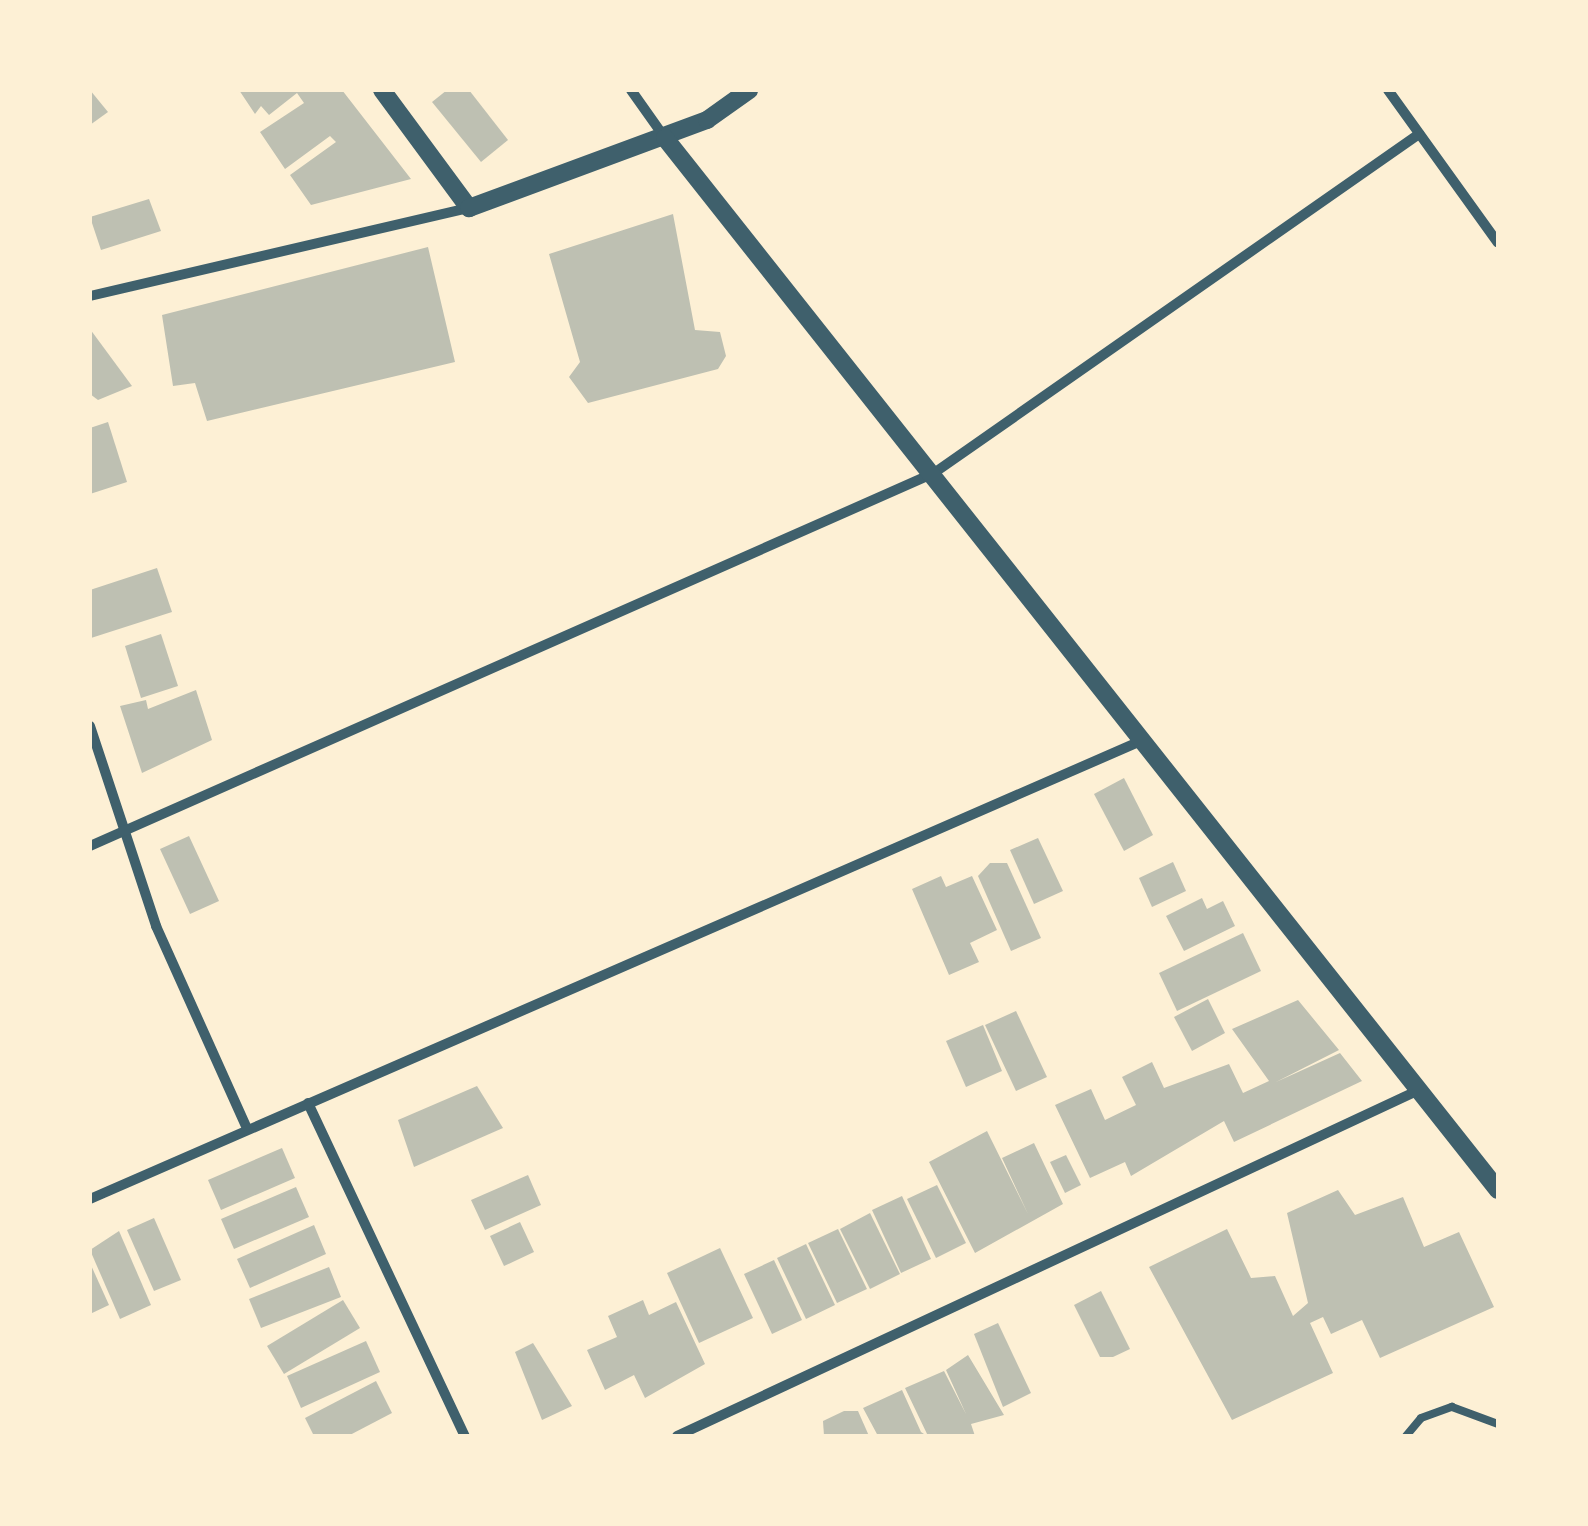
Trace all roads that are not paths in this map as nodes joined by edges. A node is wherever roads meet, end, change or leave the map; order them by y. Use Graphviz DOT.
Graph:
graph roads {
  1 [pos="382,90"];
  2 [pos="631,90"];
  3 [pos="750,90"];
  4 [pos="1388,90"];
  5 [pos="1419,134"];
  6 [pos="665,138"];
  7 [pos="470,208"];
  8 [pos="1498,243"];
  9 [pos="90,296"];
  10 [pos="934,473"];
  11 [pos="90,726"];
  12 [pos="1144,739"];
  13 [pos="124,832"];
  14 [pos="90,846"];
  15 [pos="1422,1089"];
  16 [pos="308,1103"];
  17 [pos="246,1126"];
  18 [pos="1498,1190"];
  19 [pos="90,1199"];
  20 [pos="1498,1424"];
  21 [pos="465,1436"];
  22 [pos="677,1436"];
  23 [pos="1406,1436"];
  1 -- 7 [label="street"];
  2 -- 6 [label="street"];
  3 -- 6 [label="street"];
  4 -- 5 [label="street"];
  5 -- 8 [label="street"];
  5 -- 10 [label="street"];
  6 -- 7 [label="street"];
  6 -- 10 [label="street"];
  7 -- 9 [label="street"];
  10 -- 12 [label="street"];
  10 -- 13 [label="street"];
  11 -- 13 [label="street"];
  12 -- 15 [label="street"];
  12 -- 16 [label="street"];
  13 -- 14 [label="street"];
  13 -- 17 [label="street"];
  15 -- 18 [label="street"];
  15 -- 22 [label="street"];
  16 -- 17 [label="street"];
  16 -- 21 [label="street"];
  17 -- 19 [label="street"];
  20 -- 23 [label="lane"];
}
